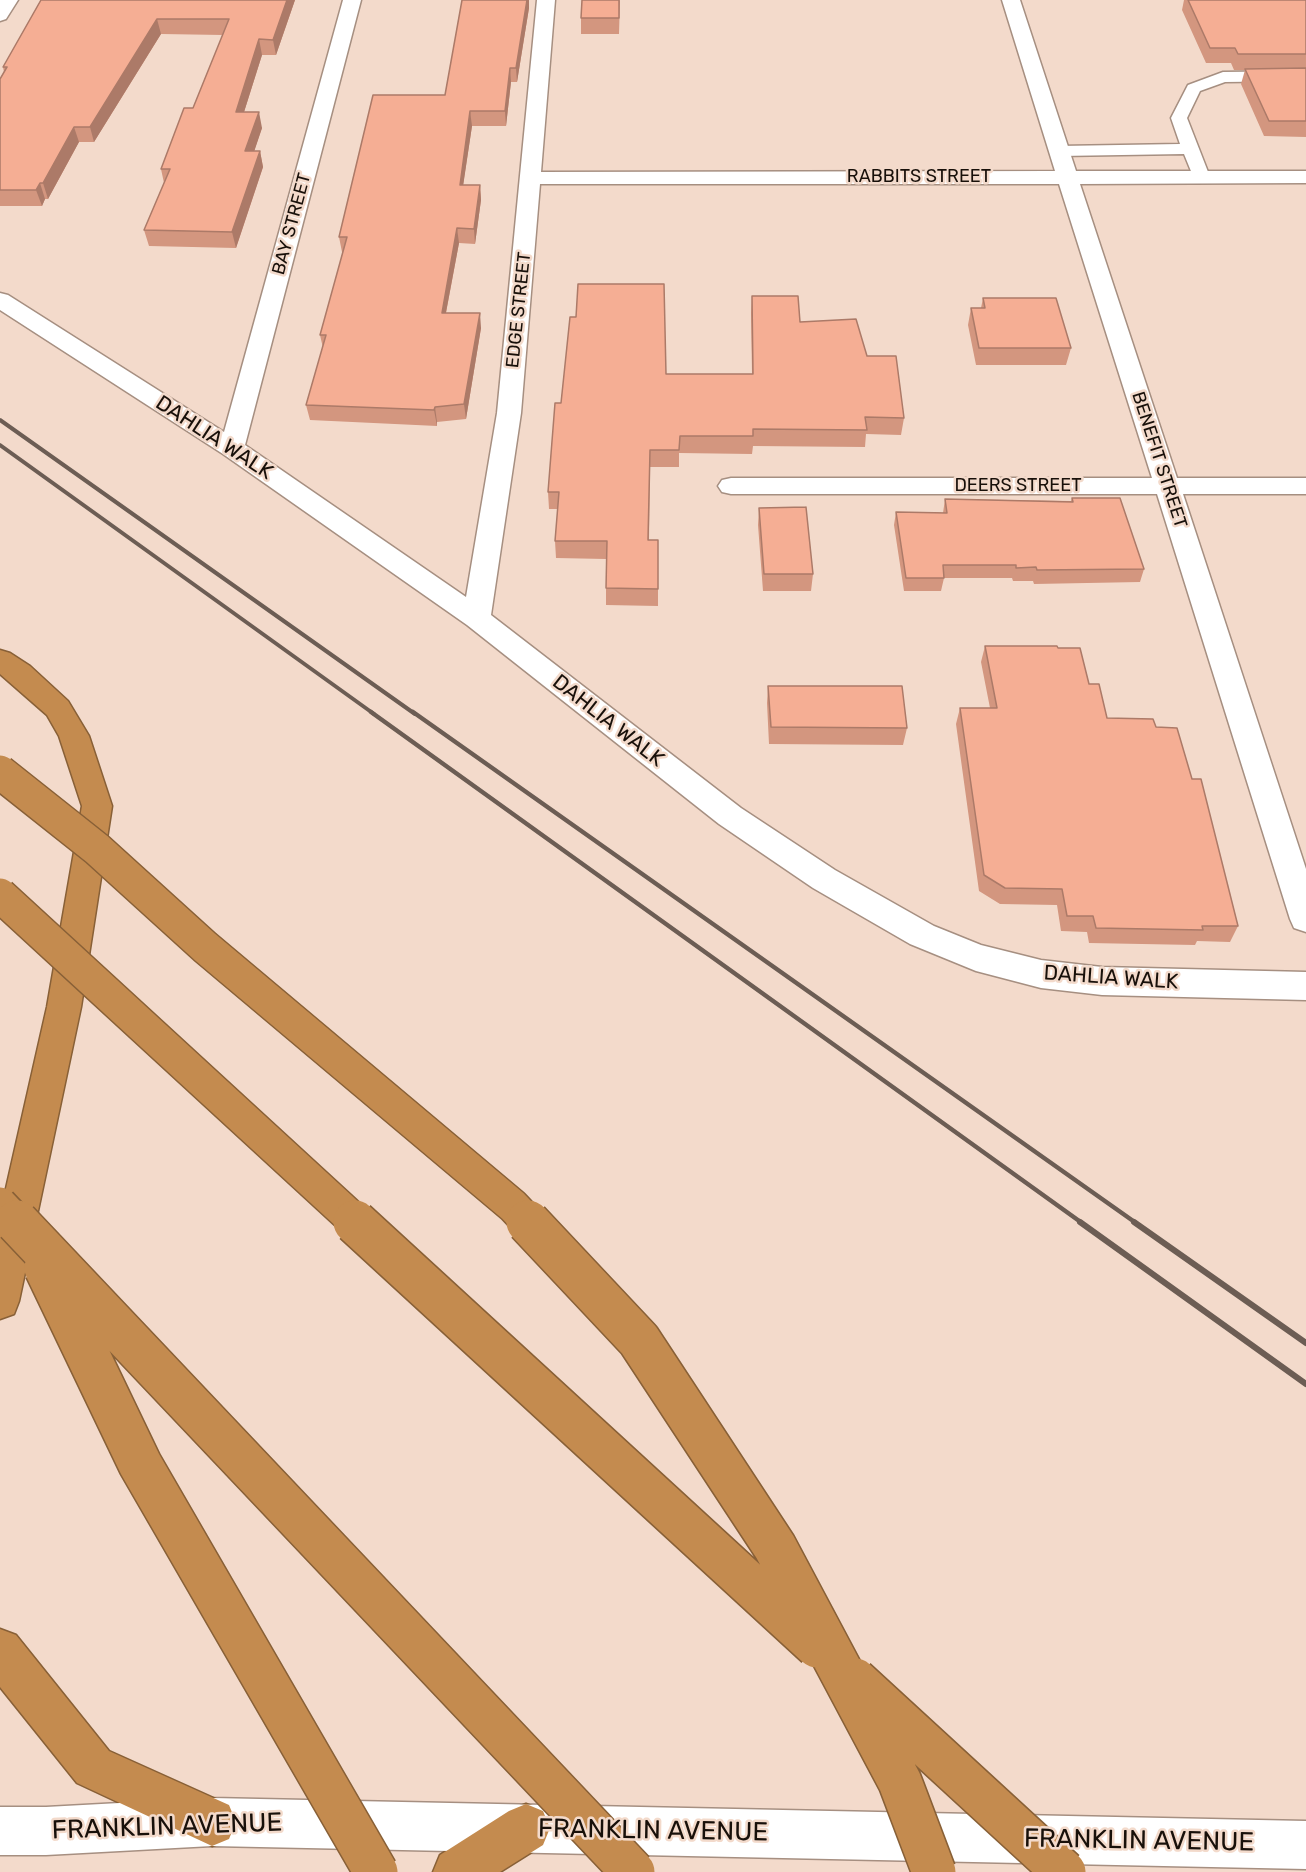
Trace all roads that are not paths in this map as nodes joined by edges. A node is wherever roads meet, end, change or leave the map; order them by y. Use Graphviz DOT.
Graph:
graph roads {
  1 [pos="9,0"];
  2 [pos="352,0"];
  3 [pos="546,0"];
  4 [pos="1011,0"];
  5 [pos="0,15"];
  6 [pos="1306,76"];
  7 [pos="1191,149"];
  8 [pos="1060,151"];
  9 [pos="1088,151"];
  10 [pos="1068,176"];
  11 [pos="1097,176"];
  12 [pos="1201,177"];
  13 [pos="1306,177"];
  14 [pos="532,178"];
  15 [pos="0,300"];
  16 [pos="232,447"];
  17 [pos="730,486"];
  18 [pos="1167,486"];
  19 [pos="1306,486"];
  20 [pos="477,618"];
  21 [pos="0,660"];
  22 [pos="0,772"];
  23 [pos="0,895"];
  24 [pos="1306,919"];
  25 [pos="1290,986"];
  26 [pos="0,1204"];
  27 [pos="32,1239"];
  28 [pos="0,1301"];
  29 [pos="0,1651"];
  30 [pos="212,1822"];
  31 [pos="526,1828"];
  32 [pos="0,1831"];
  33 [pos="1306,1845"];
  34 [pos="376,1872"];
  35 [pos="457,1872"];
  36 [pos="633,1872"];
  37 [pos="934,1872"];
  38 [pos="1064,1872"];
  1 -- 5 [label="street"];
  2 -- 16 [label="street, BAY STREET"];
  3 -- 14 [label="street, EDGE STREET"];
  4 -- 8 [label="street, BENEFIT STREET"];
  6 -- 7 [label="lane"];
  7 -- 9 [label="lane"];
  7 -- 12 [label="lane"];
  8 -- 9 [label="lane"];
  8 -- 10 [label="street, BENEFIT STREET"];
  9 -- 11 [label="lane"];
  10 -- 11 [label="street, RABBITS STREET"];
  10 -- 14 [label="street, RABBITS STREET"];
  10 -- 18 [label="street, BENEFIT STREET"];
  11 -- 12 [label="street, RABBITS STREET"];
  12 -- 13 [label="street, RABBITS STREET"];
  14 -- 20 [label="street, EDGE STREET"];
  15 -- 16 [label="street, DAHLIA WALK"];
  16 -- 20 [label="street, DAHLIA WALK"];
  17 -- 18 [label="street, DEERS STREET"];
  18 -- 19 [label="street, DEERS STREET"];
  18 -- 24 [label="street, BENEFIT STREET"];
  20 -- 25 [label="street, DAHLIA WALK"];
  21 -- 28 [label="highway"];
  22 -- 37 [label="highway, bridge"];
  23 -- 38 [label="highway, bridge"];
  26 -- 27 [label="highway, bridge"];
  27 -- 34 [label="highway, bridge"];
  27 -- 36 [label="highway, bridge"];
  29 -- 30 [label="highway"];
  30 -- 31 [label="street, FRANKLIN AVENUE"];
  30 -- 32 [label="street, FRANKLIN AVENUE"];
  31 -- 33 [label="street, FRANKLIN AVENUE"];
  31 -- 35 [label="highway"];
}
